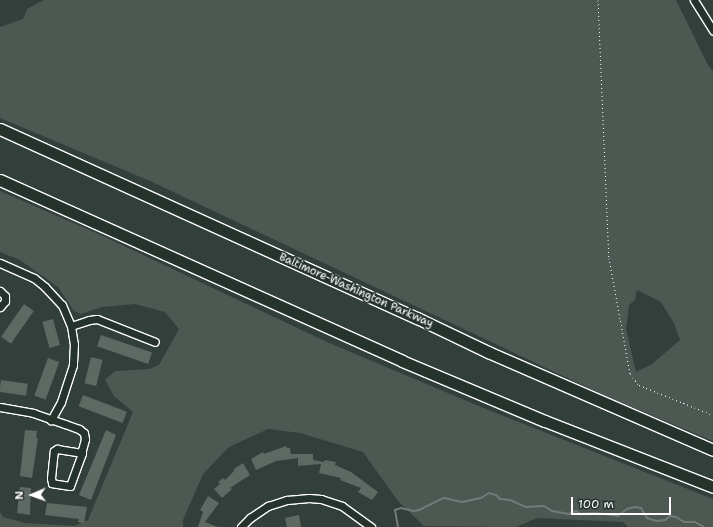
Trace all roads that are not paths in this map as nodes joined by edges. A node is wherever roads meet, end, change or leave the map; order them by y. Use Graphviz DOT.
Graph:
graph roads {
  1 [pos="694,0"];
  2 [pos="713,30"];
  3 [pos="0,129"];
  4 [pos="0,180"];
  5 [pos="0,263"];
  6 [pos="0,291"];
  7 [pos="0,308"];
  8 [pos="71,326"];
  9 [pos="155,342"];
  10 [pos="0,407"];
  11 [pos="52,420"];
  12 [pos="713,450"];
  13 [pos="82,452"];
  14 [pos="713,487"];
  15 [pos="241,527"];
  16 [pos="371,527"];
  1 -- 2 [label="street"];
  3 -- 12 [label="highway, Baltimore-Washington Parkway"];
  4 -- 14 [label="highway"];
  5 -- 8 [label="street"];
  6 -- 7 [label="street"];
  8 -- 9 [label="street"];
  8 -- 11 [label="street"];
  10 -- 11 [label="street"];
  11 -- 13 [label="street"];
  13 -- 13 [label="street"];
  15 -- 16 [label="street"];
}
